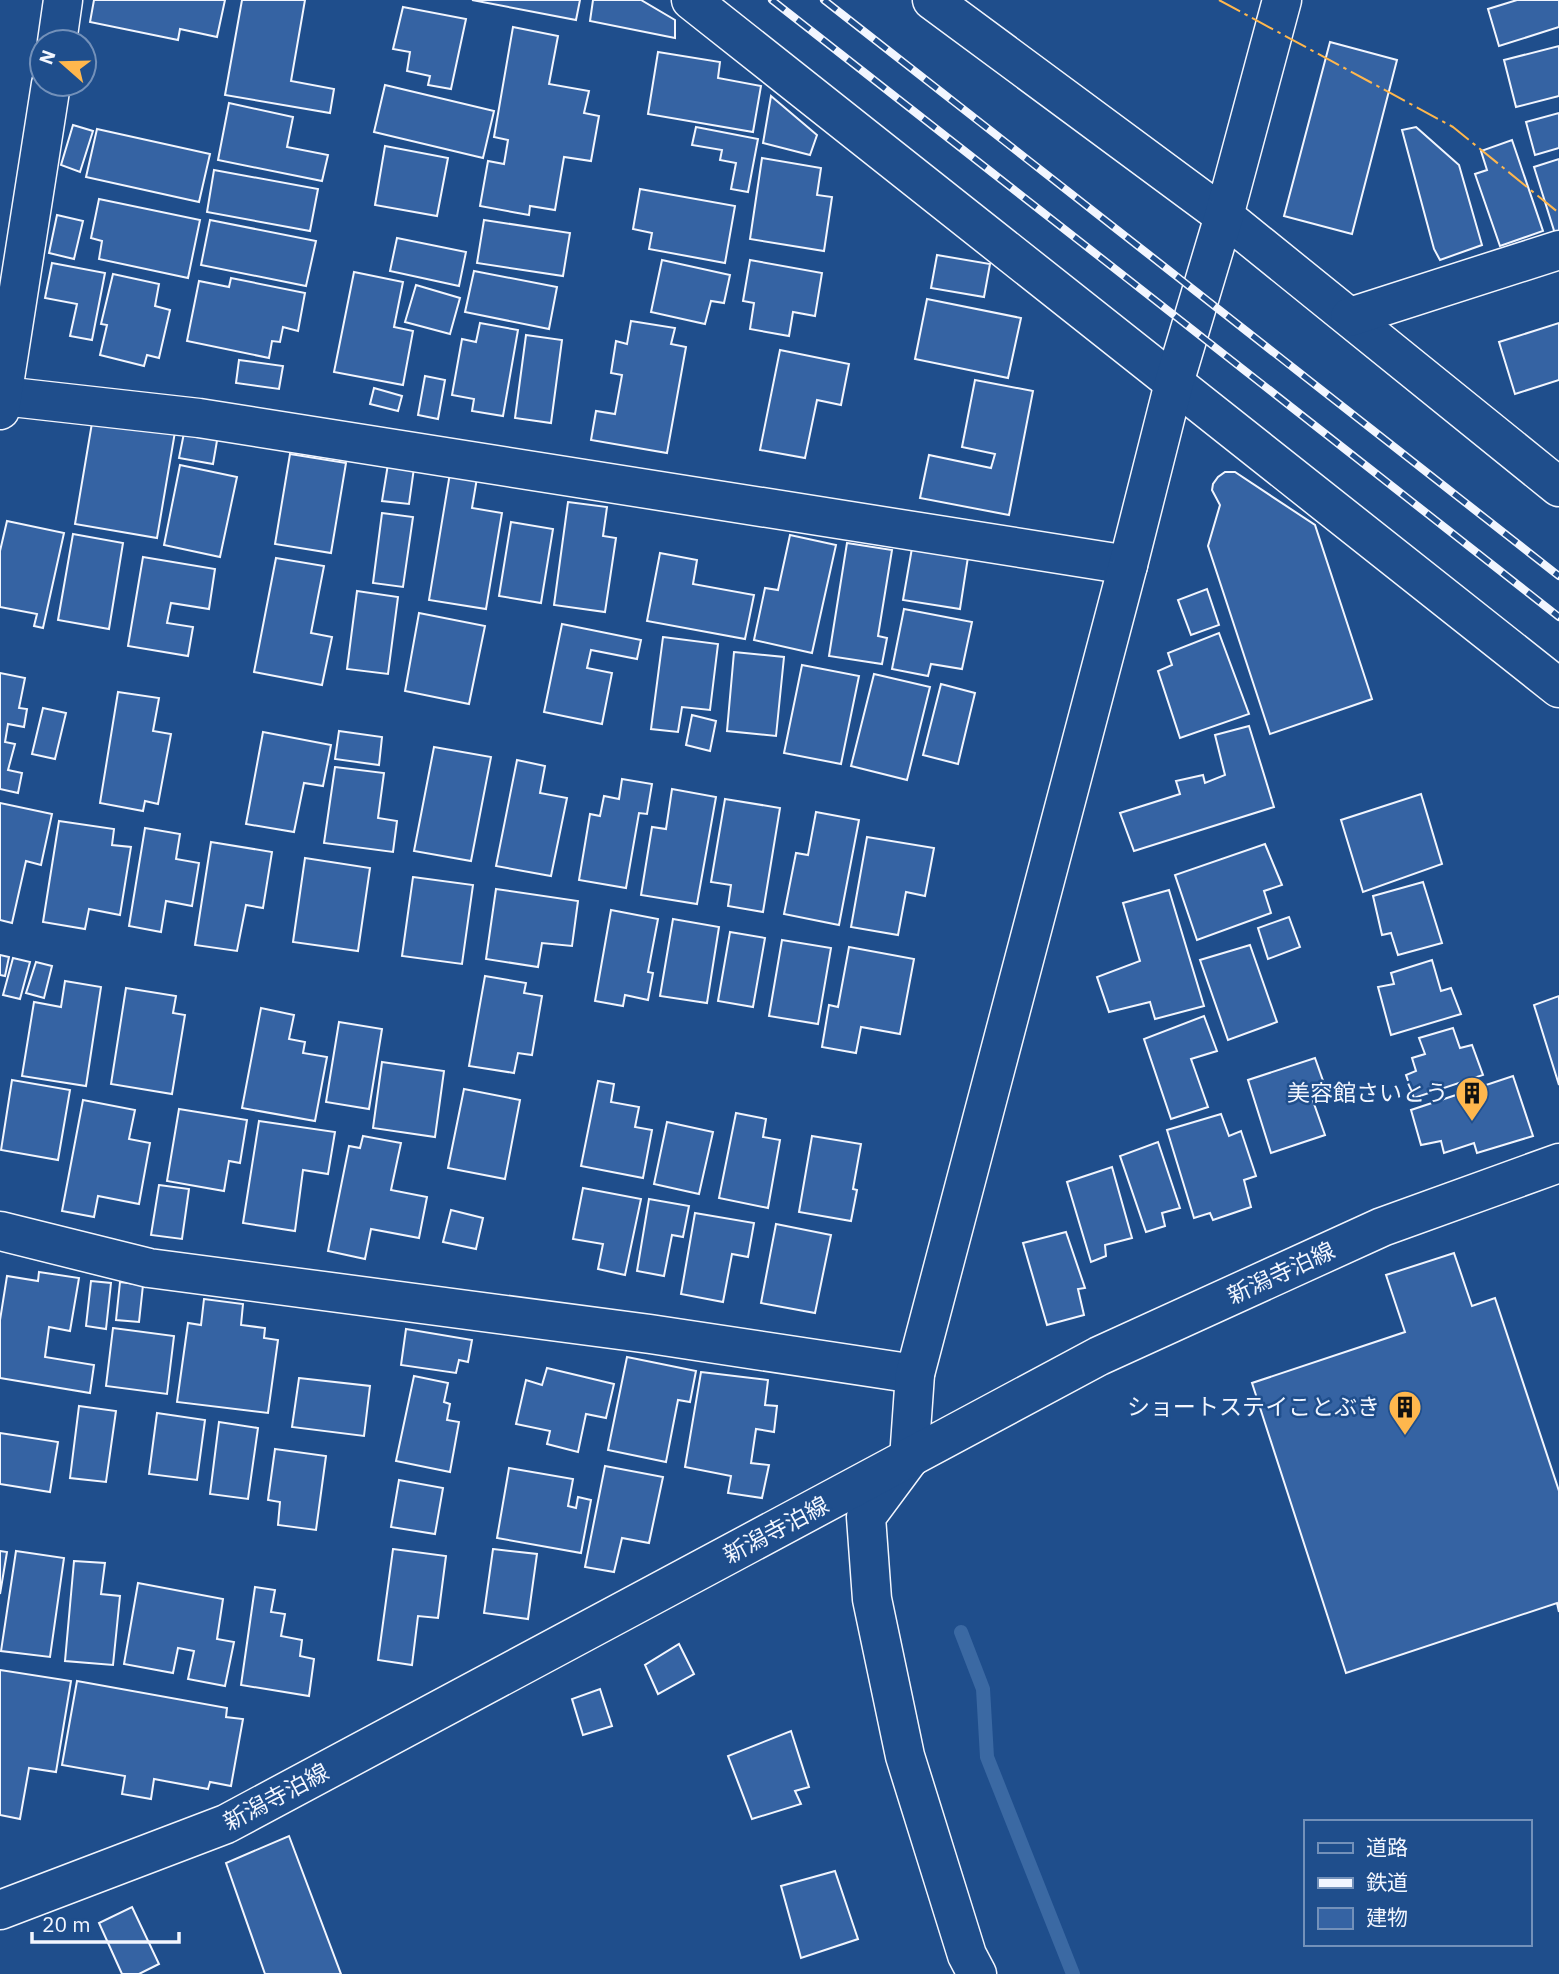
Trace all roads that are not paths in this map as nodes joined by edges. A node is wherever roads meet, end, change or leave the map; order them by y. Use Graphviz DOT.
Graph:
graph roads {
  1 [pos="63,0"];
  2 [pos="691,0"];
  3 [pos="932,0"];
  4 [pos="1282,0"];
  5 [pos="59,28"];
  6 [pos="49,98"];
  7 [pos="1224,216"];
  8 [pos="1559,250"];
  9 [pos="1350,317"];
  10 [pos="1174,383"];
  11 [pos="1,403"];
  12 [pos="1559,487"];
  13 [pos="1128,565"];
  14 [pos="1559,688"];
  15 [pos="1559,1163"];
  16 [pos="0,1231"];
  17 [pos="915,1374"];
  18 [pos="909,1459"];
  19 [pos="0,1910"];
  20 [pos="977,1974"];
  1 -- 5 [label="street"];
  2 -- 10 [label="street"];
  3 -- 7 [label="street"];
  4 -- 7 [label="street"];
  6 -- 11 [label="street"];
  7 -- 9 [label="street"];
  7 -- 10 [label="street"];
  8 -- 9 [label="street"];
  9 -- 12 [label="street"];
  10 -- 13 [label="street"];
  10 -- 14 [label="street"];
  11 -- 13 [label="street"];
  13 -- 17 [label="street"];
  15 -- 18 [label="street, 新潟寺泊線"];
  16 -- 17 [label="street"];
  17 -- 18 [label="street"];
  18 -- 19 [label="street, 新潟寺泊線"];
  18 -- 20 [label="street"];
}
